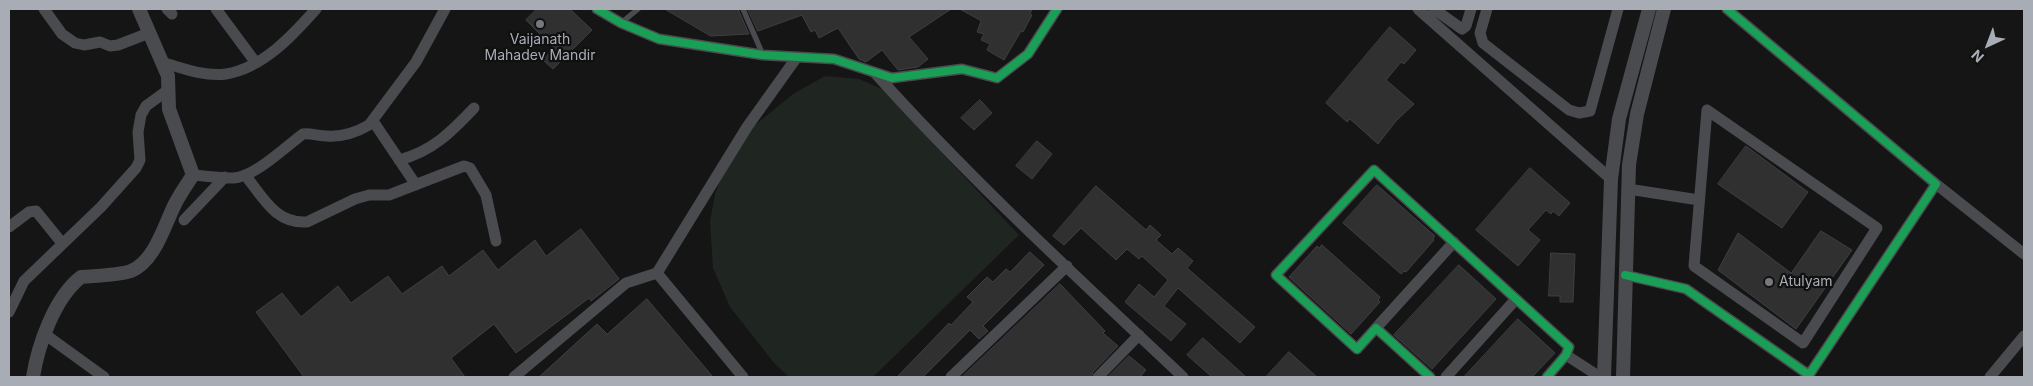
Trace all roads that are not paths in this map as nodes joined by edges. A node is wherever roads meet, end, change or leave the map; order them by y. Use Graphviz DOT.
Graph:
graph roads {
  1 [pos="44,9"];
  2 [pos="139,9"];
  3 [pos="216,9"];
  4 [pos="316,9"];
  5 [pos="445,9"];
  6 [pos="598,9"];
  7 [pos="638,9"];
  8 [pos="743,9"];
  9 [pos="1057,9"];
  10 [pos="1418,9"];
  11 [pos="1434,9"];
  12 [pos="1470,9"];
  13 [pos="1486,9"];
  14 [pos="1618,9"];
  15 [pos="1649,9"];
  16 [pos="1664,9"];
  17 [pos="1727,9"];
  18 [pos="621,24"];
  19 [pos="149,33"];
  20 [pos="763,55"];
  21 [pos="798,57"];
  22 [pos="161,62"];
  23 [pos="256,63"];
  24 [pos="874,72"];
  25 [pos="1528,78"];
  26 [pos="168,90"];
  27 [pos="1517,98"];
  28 [pos="474,108"];
  29 [pos="373,121"];
  30 [pos="399,160"];
  31 [pos="193,174"];
  32 [pos="245,175"];
  33 [pos="225,177"];
  34 [pos="1611,179"];
  35 [pos="1936,184"];
  36 [pos="416,185"];
  37 [pos="1628,189"];
  38 [pos="1699,200"];
  39 [pos="184,220"];
  40 [pos="9,227"];
  41 [pos="496,241"];
  42 [pos="1454,242"];
  43 [pos="62,244"];
  44 [pos="2024,254"];
  45 [pos="1067,266"];
  46 [pos="657,273"];
  47 [pos="1625,275"];
  48 [pos="1516,299"];
  49 [pos="9,312"];
  50 [pos="1376,328"];
  51 [pos="46,335"];
  52 [pos="1139,335"];
  53 [pos="2024,336"];
  54 [pos="1566,355"];
  55 [pos="33,377"];
  56 [pos="104,377"];
  57 [pos="514,377"];
  58 [pos="743,377"];
  59 [pos="951,377"];
  60 [pos="1098,377"];
  61 [pos="1183,377"];
  62 [pos="1430,377"];
  63 [pos="1446,377"];
  64 [pos="1547,377"];
  65 [pos="1600,377"];
  66 [pos="1604,377"];
  67 [pos="1622,377"];
  68 [pos="1990,377"];
  1 -- 19 [label="street"];
  2 -- 19 [label="street"];
  3 -- 23 [label="street"];
  4 -- 23 [label="street"];
  5 -- 29 [label="street"];
  6 -- 18 [label="street"];
  7 -- 18 [label="lane"];
  8 -- 20 [label="lane"];
  9 -- 24 [label="street"];
  10 -- 27 [label="street"];
  11 -- 12 [label="street"];
  13 -- 25 [label="street"];
  14 -- 25 [label="street"];
  15 -- 34 [label="street"];
  16 -- 37 [label="street"];
  17 -- 35 [label="street"];
  18 -- 20 [label="street"];
  19 -- 22 [label="street"];
  20 -- 21 [label="street"];
  21 -- 24 [label="street"];
  21 -- 46 [label="street"];
  22 -- 23 [label="street"];
  22 -- 26 [label="street"];
  24 -- 45 [label="street"];
  25 -- 27 [label="street"];
  26 -- 31 [label="street"];
  26 -- 43 [label="street"];
  27 -- 34 [label="street"];
  28 -- 30 [label="street"];
  29 -- 30 [label="street"];
  29 -- 32 [label="street"];
  30 -- 36 [label="street"];
  31 -- 33 [label="street"];
  31 -- 51 [label="street"];
  32 -- 33 [label="street"];
  32 -- 36 [label="street"];
  33 -- 39 [label="street"];
  34 -- 66 [label="street"];
  35 -- 44 [label="street"];
  35 -- 47 [label="street"];
  36 -- 41 [label="street"];
  37 -- 38 [label="street"];
  37 -- 47 [label="street"];
  38 -- 38 [label="street"];
  40 -- 43 [label="street"];
  42 -- 48 [label="street"];
  42 -- 50 [label="street"];
  42 -- 50 [label="street"];
  43 -- 49 [label="street"];
  45 -- 52 [label="street"];
  45 -- 59 [label="street"];
  46 -- 57 [label="street"];
  46 -- 58 [label="street"];
  47 -- 67 [label="street"];
  48 -- 54 [label="street"];
  48 -- 63 [label="street"];
  50 -- 62 [label="street"];
  51 -- 55 [label="street"];
  51 -- 56 [label="street"];
  52 -- 60 [label="street"];
  52 -- 61 [label="street"];
  53 -- 68 [label="street"];
  54 -- 64 [label="street"];
  54 -- 65 [label="street"];
}
